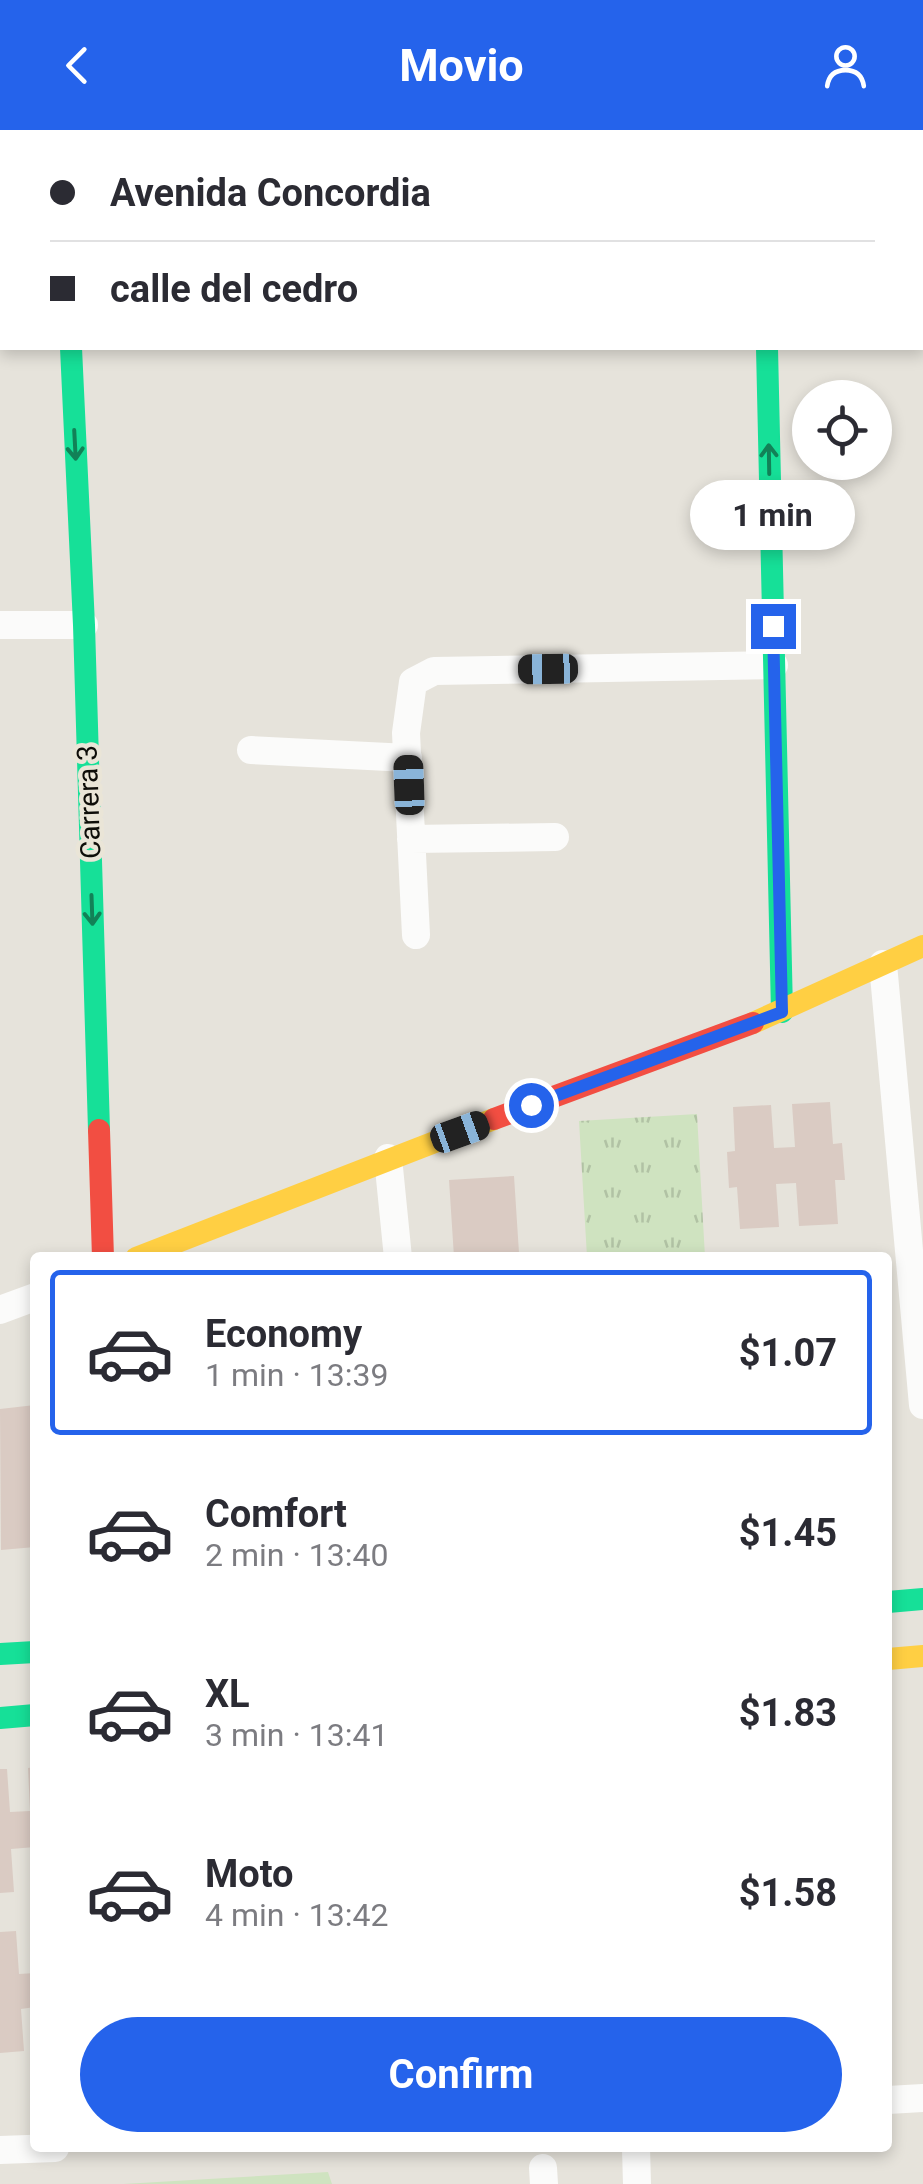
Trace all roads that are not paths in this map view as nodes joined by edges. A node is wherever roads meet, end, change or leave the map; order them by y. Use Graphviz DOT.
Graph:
graph roads {
  1 [pos="71,350"];
  2 [pos="767,350"];
  3 [pos="84,624"];
  4 [pos="0,625"];
  5 [pos="774,665"];
  6 [pos="251,750"];
  7 [pos="408,758"];
  8 [pos="555,837"];
  9 [pos="411,840"];
  10 [pos="416,934"];
  11 [pos="923,946"];
  12 [pos="883,964"];
  13 [pos="782,1012"];
  14 [pos="388,1158"];
  15 [pos="102,1252"];
  16 [pos="151,1252"];
  17 [pos="397,1252"];
  18 [pos="30,1299"];
  19 [pos="0,1310"];
  20 [pos="923,1405"];
  21 [pos="923,1600"];
  22 [pos="892,1602"];
  23 [pos="30,1652"];
  24 [pos="0,1654"];
  25 [pos="923,1656"];
  26 [pos="892,1658"];
  27 [pos="30,1715"];
  28 [pos="0,1718"];
  29 [pos="923,2098"];
  30 [pos="892,2100"];
  31 [pos="30,2149"];
  32 [pos="0,2150"];
  33 [pos="636,2152"];
  34 [pos="637,2184"];
  1 -- 3 [label="street, Carrera 3, one-way"];
  5 -- 2 [label="street, one-way"];
  3 -- 4 [label="street"];
  3 -- 15 [label="street, Carrera 3, one-way"];
  5 -- 7 [label="street"];
  5 -- 13 [label="street"];
  6 -- 7 [label="street"];
  7 -- 9 [label="street"];
  8 -- 9 [label="street"];
  9 -- 10 [label="street"];
  11 -- 12 [label="street"];
  12 -- 13 [label="street"];
  12 -- 20 [label="street"];
  13 -- 14 [label="street"];
  14 -- 16 [label="street"];
  14 -- 17 [label="street"];
  18 -- 19 [label="street"];
  21 -- 22 [label="street"];
  23 -- 24 [label="street"];
  25 -- 26 [label="street"];
  27 -- 28 [label="street"];
  29 -- 30 [label="street"];
  31 -- 32 [label="street"];
  33 -- 34 [label="street"];
}
